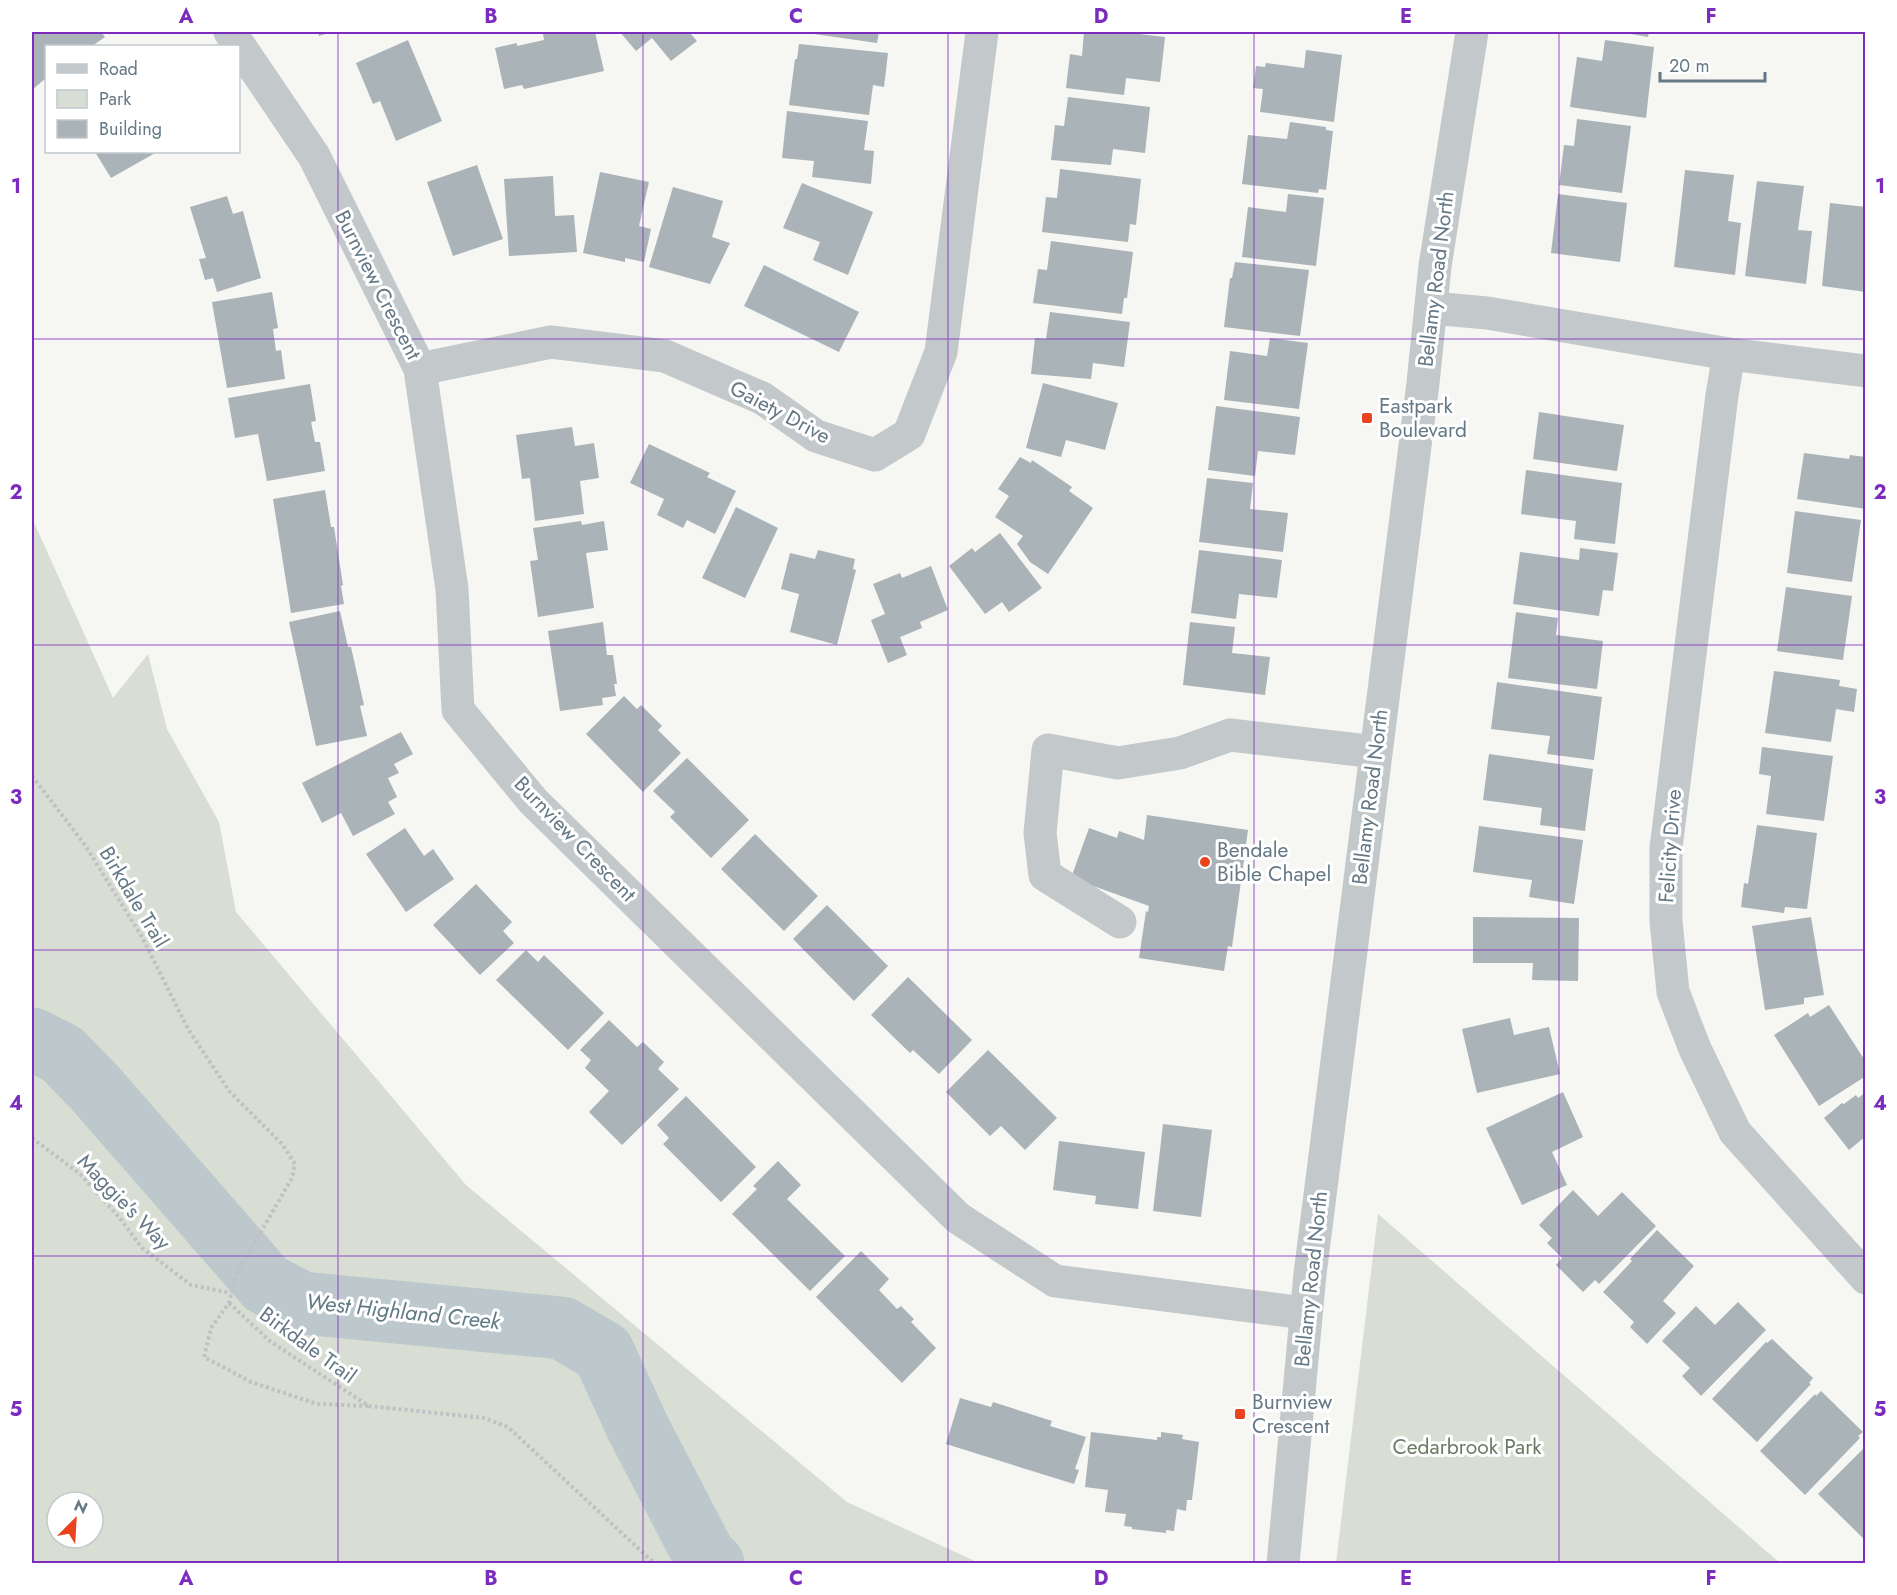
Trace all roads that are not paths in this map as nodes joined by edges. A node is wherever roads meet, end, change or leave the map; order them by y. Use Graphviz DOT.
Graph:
graph roads {
  1 [pos="230,32"];
  2 [pos="982,32"];
  3 [pos="1472,32"];
  4 [pos="239,45"];
  5 [pos="240,47"];
  6 [pos="1432,308"];
  7 [pos="1729,354"];
  8 [pos="420,369"];
  9 [pos="1866,371"];
  10 [pos="1376,752"];
  11 [pos="1120,922"];
  12 [pos="1866,1278"];
  13 [pos="1305,1313"];
  14 [pos="1283,1563"];
  1 -- 4 [label="street, Burnview Crescent"];
  2 -- 8 [label="street, Gaiety Drive"];
  3 -- 6 [label="street, Bellamy Road North"];
  5 -- 8 [label="street, Burnview Crescent"];
  6 -- 7 [label="street"];
  6 -- 10 [label="street, Bellamy Road North"];
  7 -- 9 [label="street"];
  7 -- 12 [label="street, Felicity Drive"];
  8 -- 13 [label="street, Burnview Crescent"];
  10 -- 11 [label="street"];
  10 -- 13 [label="street, Bellamy Road North"];
  13 -- 14 [label="street, Bellamy Road North"];
}
